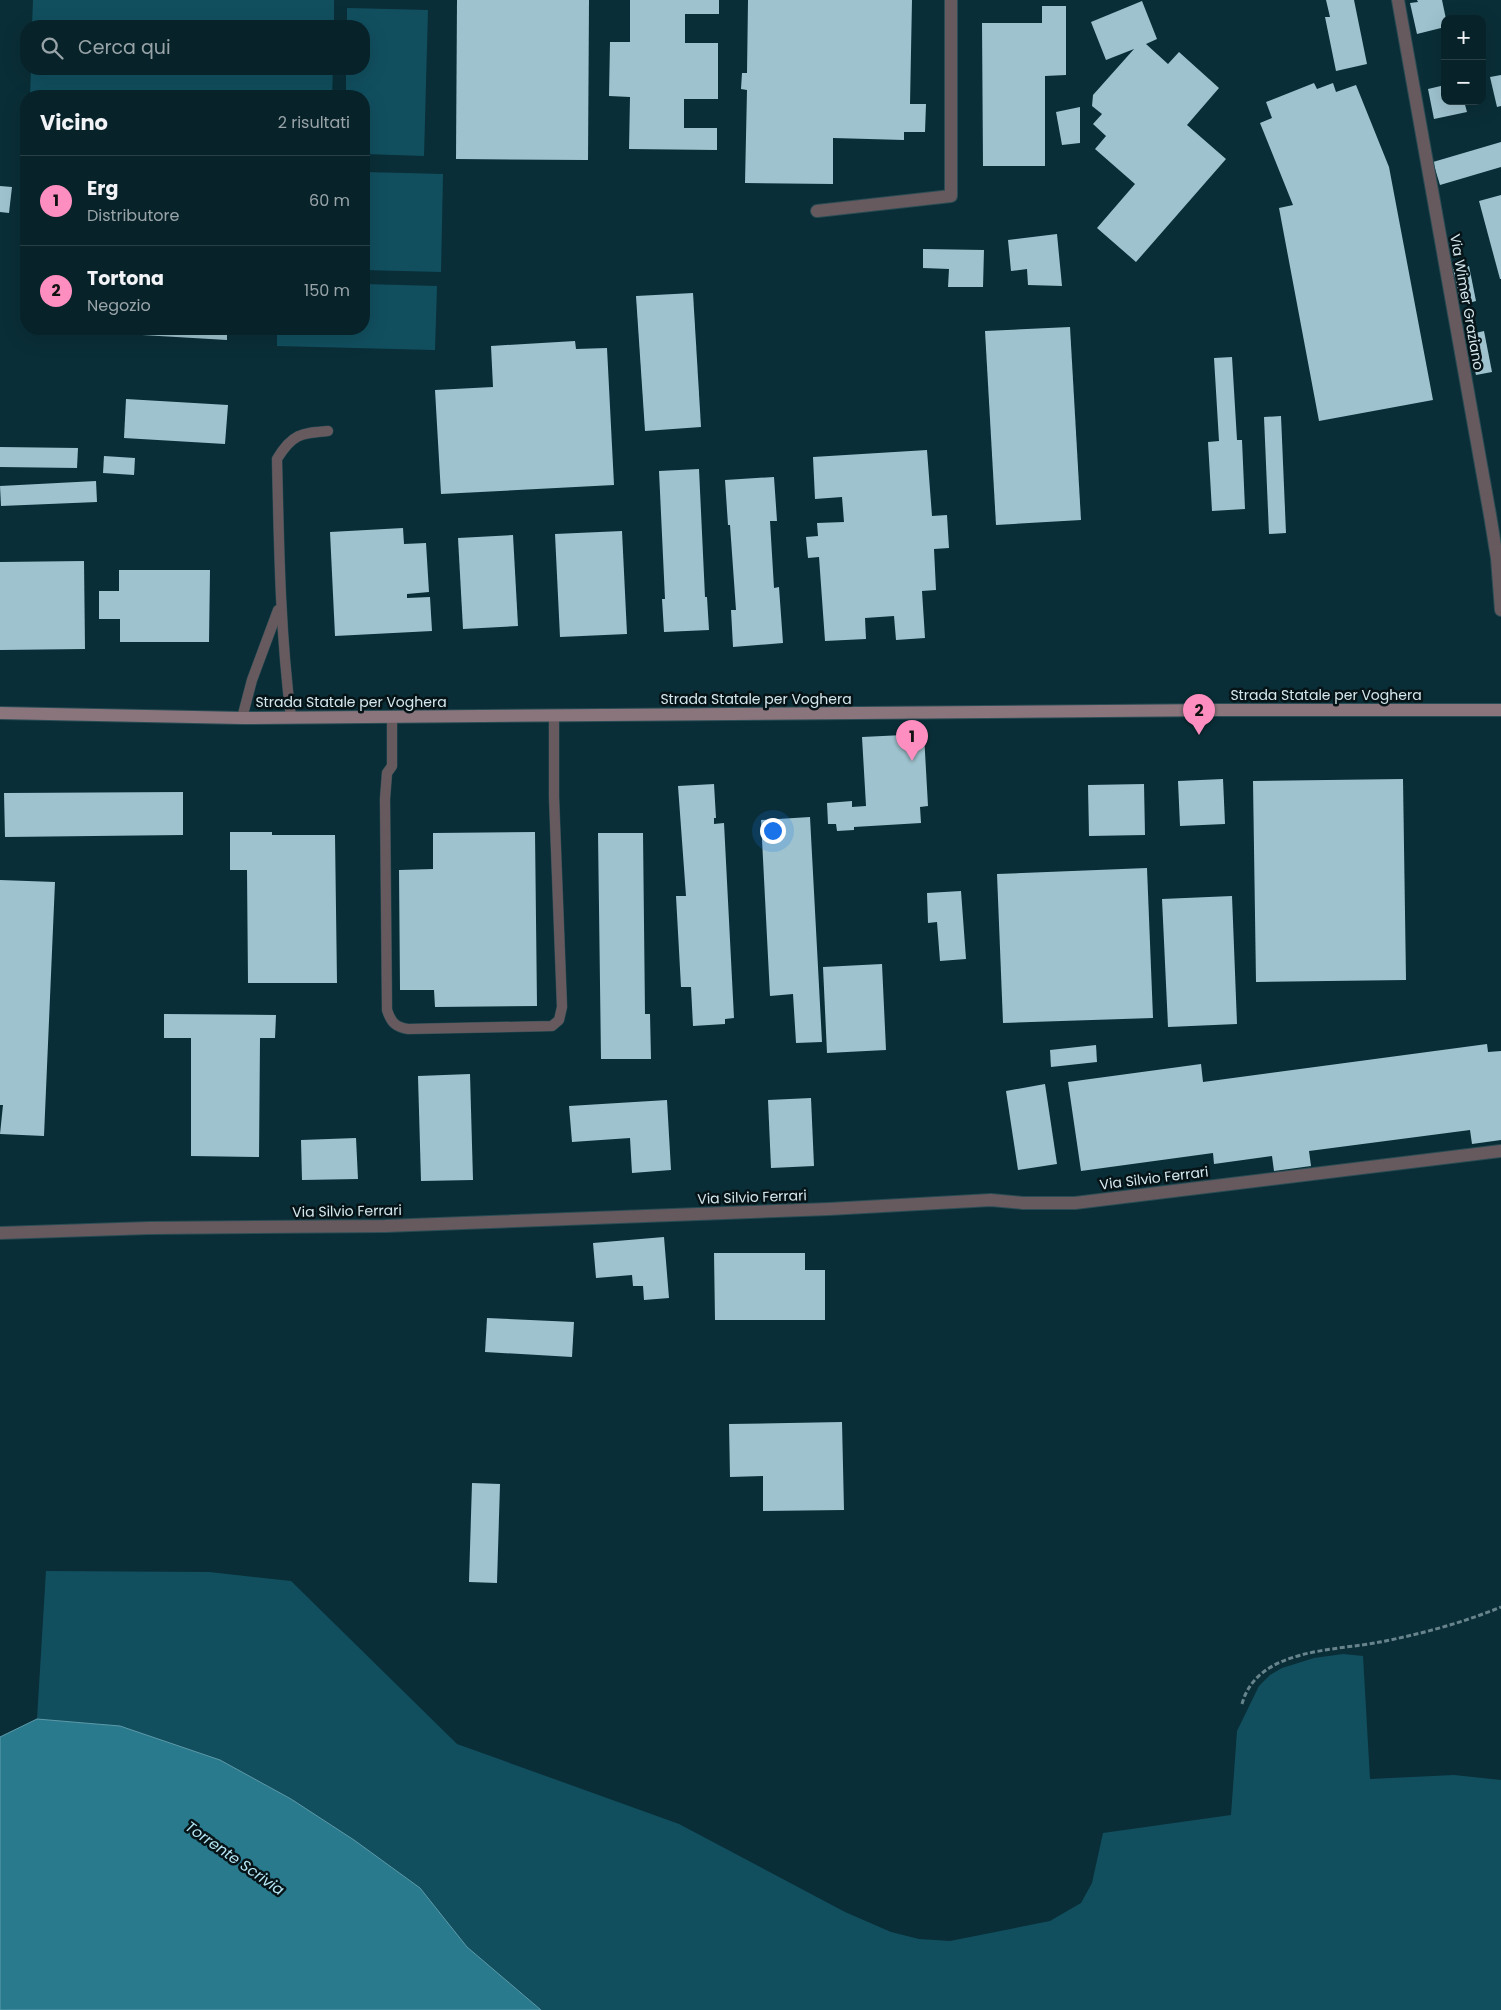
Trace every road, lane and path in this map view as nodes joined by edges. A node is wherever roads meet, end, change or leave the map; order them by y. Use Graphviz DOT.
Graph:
graph roads {
  1 [pos="951,0"];
  2 [pos="1398,0"];
  3 [pos="817,211"];
  4 [pos="328,431"];
  5 [pos="280,604"];
  6 [pos="1501,610"];
  7 [pos="1501,710"];
  8 [pos="4,715"];
  9 [pos="392,716"];
  10 [pos="554,716"];
  11 [pos="291,717"];
  12 [pos="242,718"];
  13 [pos="1501,1151"];
  14 [pos="0,1233"];
  15 [pos="1501,1607"];
  16 [pos="1242,1704"];
  1 -- 3 [label="street"];
  2 -- 6 [label="street, Via Wimer Graziano"];
  4 -- 5 [label="lane"];
  5 -- 11 [label="lane"];
  5 -- 12 [label="lane"];
  7 -- 10 [label="main road, Strada Statale per Voghera"];
  8 -- 12 [label="main road, Strada Statale per Voghera"];
  9 -- 10 [label="main road, Strada Statale per Voghera"];
  9 -- 10 [label="lane"];
  9 -- 11 [label="main road, Strada Statale per Voghera"];
  11 -- 12 [label="main road, Strada Statale per Voghera"];
  13 -- 14 [label="street, Via Silvio Ferrari"];
  15 -- 16 [label="path"];
}
